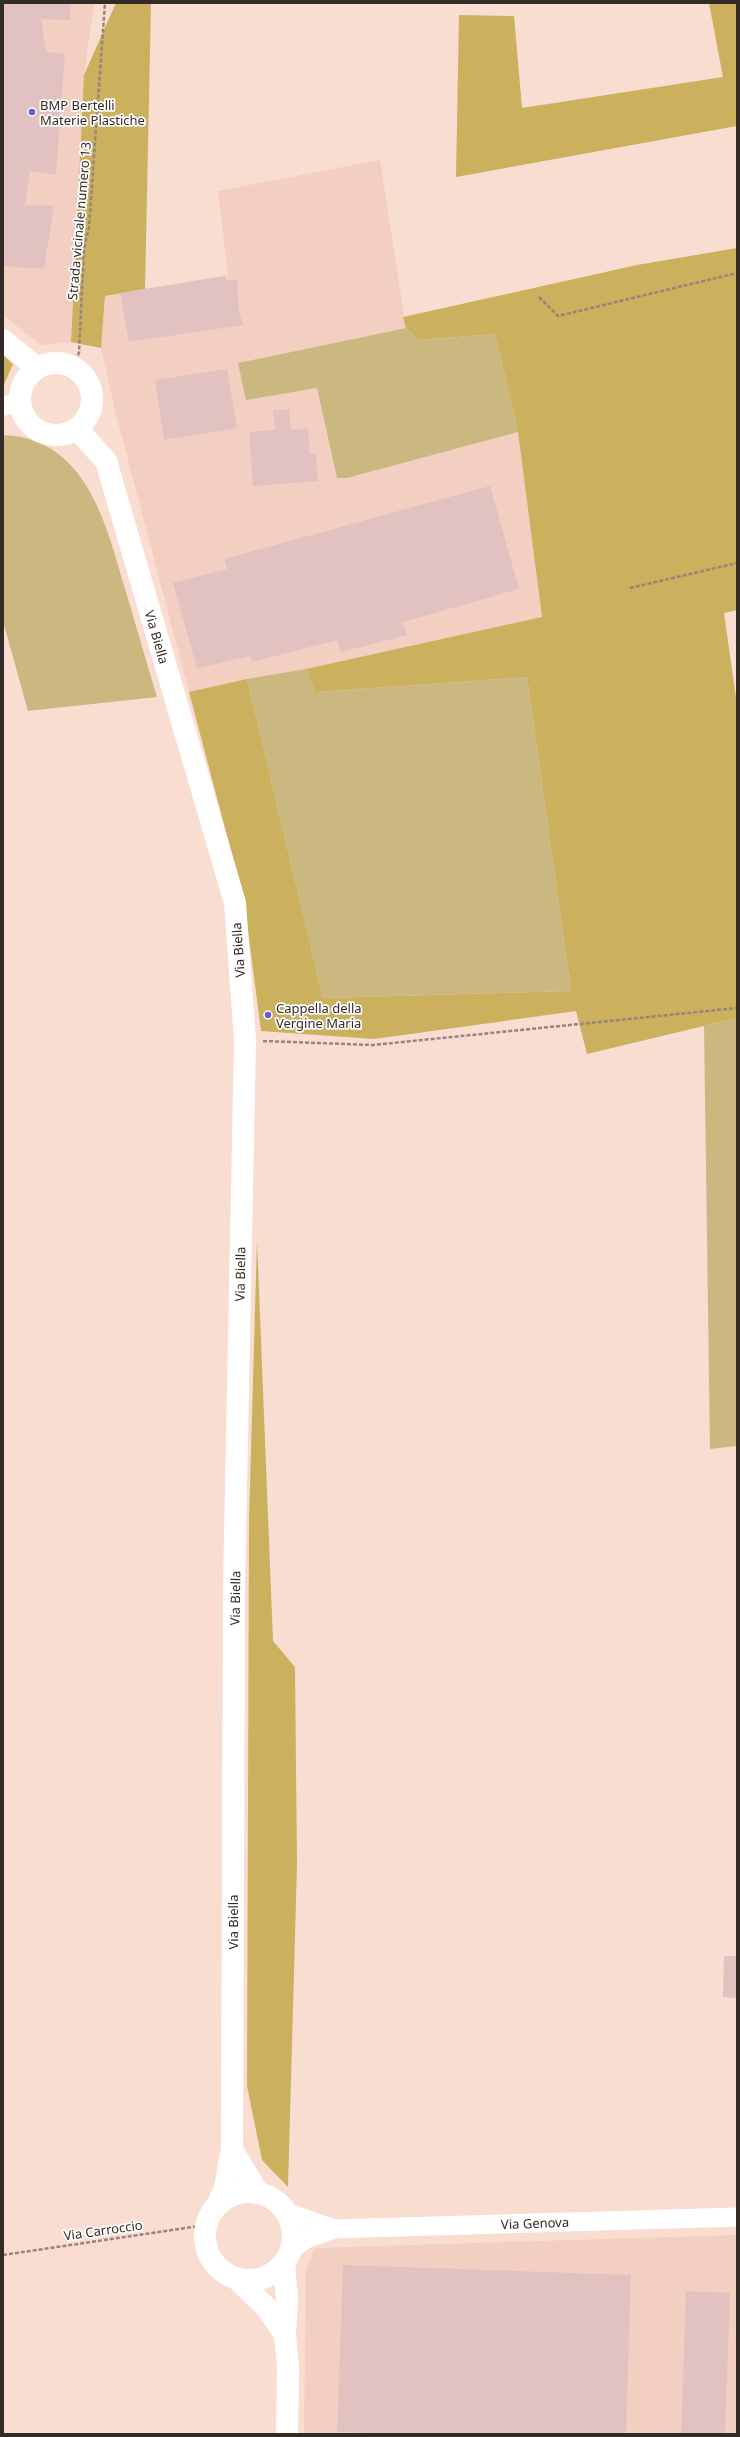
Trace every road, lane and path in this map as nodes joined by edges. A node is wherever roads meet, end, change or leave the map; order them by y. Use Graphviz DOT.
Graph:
graph roads {
  1 [pos="105,3"];
  2 [pos="737,273"];
  3 [pos="539,298"];
  4 [pos="3,340"];
  5 [pos="37,368"];
  6 [pos="75,368"];
  7 [pos="12,404"];
  8 [pos="77,429"];
  9 [pos="737,563"];
  10 [pos="630,588"];
  11 [pos="737,1008"];
  12 [pos="245,1040"];
  13 [pos="232,2149"];
  14 [pos="258,2193"];
  15 [pos="218,2204"];
  16 [pos="286,2212"];
  17 [pos="737,2217"];
  18 [pos="206,2225"];
  19 [pos="334,2228"];
  20 [pos="3,2255"];
  21 [pos="288,2257"];
  22 [pos="237,2279"];
  23 [pos="285,2336"];
  24 [pos="287,2434"];
  1 -- 6 [label="path, Strada vicinale numero 13"];
  2 -- 3 [label="path"];
  4 -- 5 [label="street"];
  5 -- 6 [label="street"];
  5 -- 7 [label="street"];
  6 -- 8 [label="street"];
  7 -- 8 [label="street"];
  8 -- 12 [label="street, Via Biella"];
  9 -- 10 [label="path"];
  11 -- 12 [label="path"];
  12 -- 13 [label="street, Via Biella"];
  13 -- 14 [label="street"];
  13 -- 15 [label="street, Via Biella"];
  14 -- 15 [label="street"];
  14 -- 16 [label="street"];
  15 -- 18 [label="street"];
  16 -- 19 [label="street, Via Genova"];
  16 -- 21 [label="street"];
  17 -- 19 [label="street, Via Genova"];
  18 -- 20 [label="path, Via Carroccio"];
  18 -- 22 [label="street"];
  19 -- 21 [label="street, Via Genova"];
  21 -- 22 [label="street"];
  21 -- 23 [label="street"];
  22 -- 23 [label="street"];
  23 -- 24 [label="street"];
}
